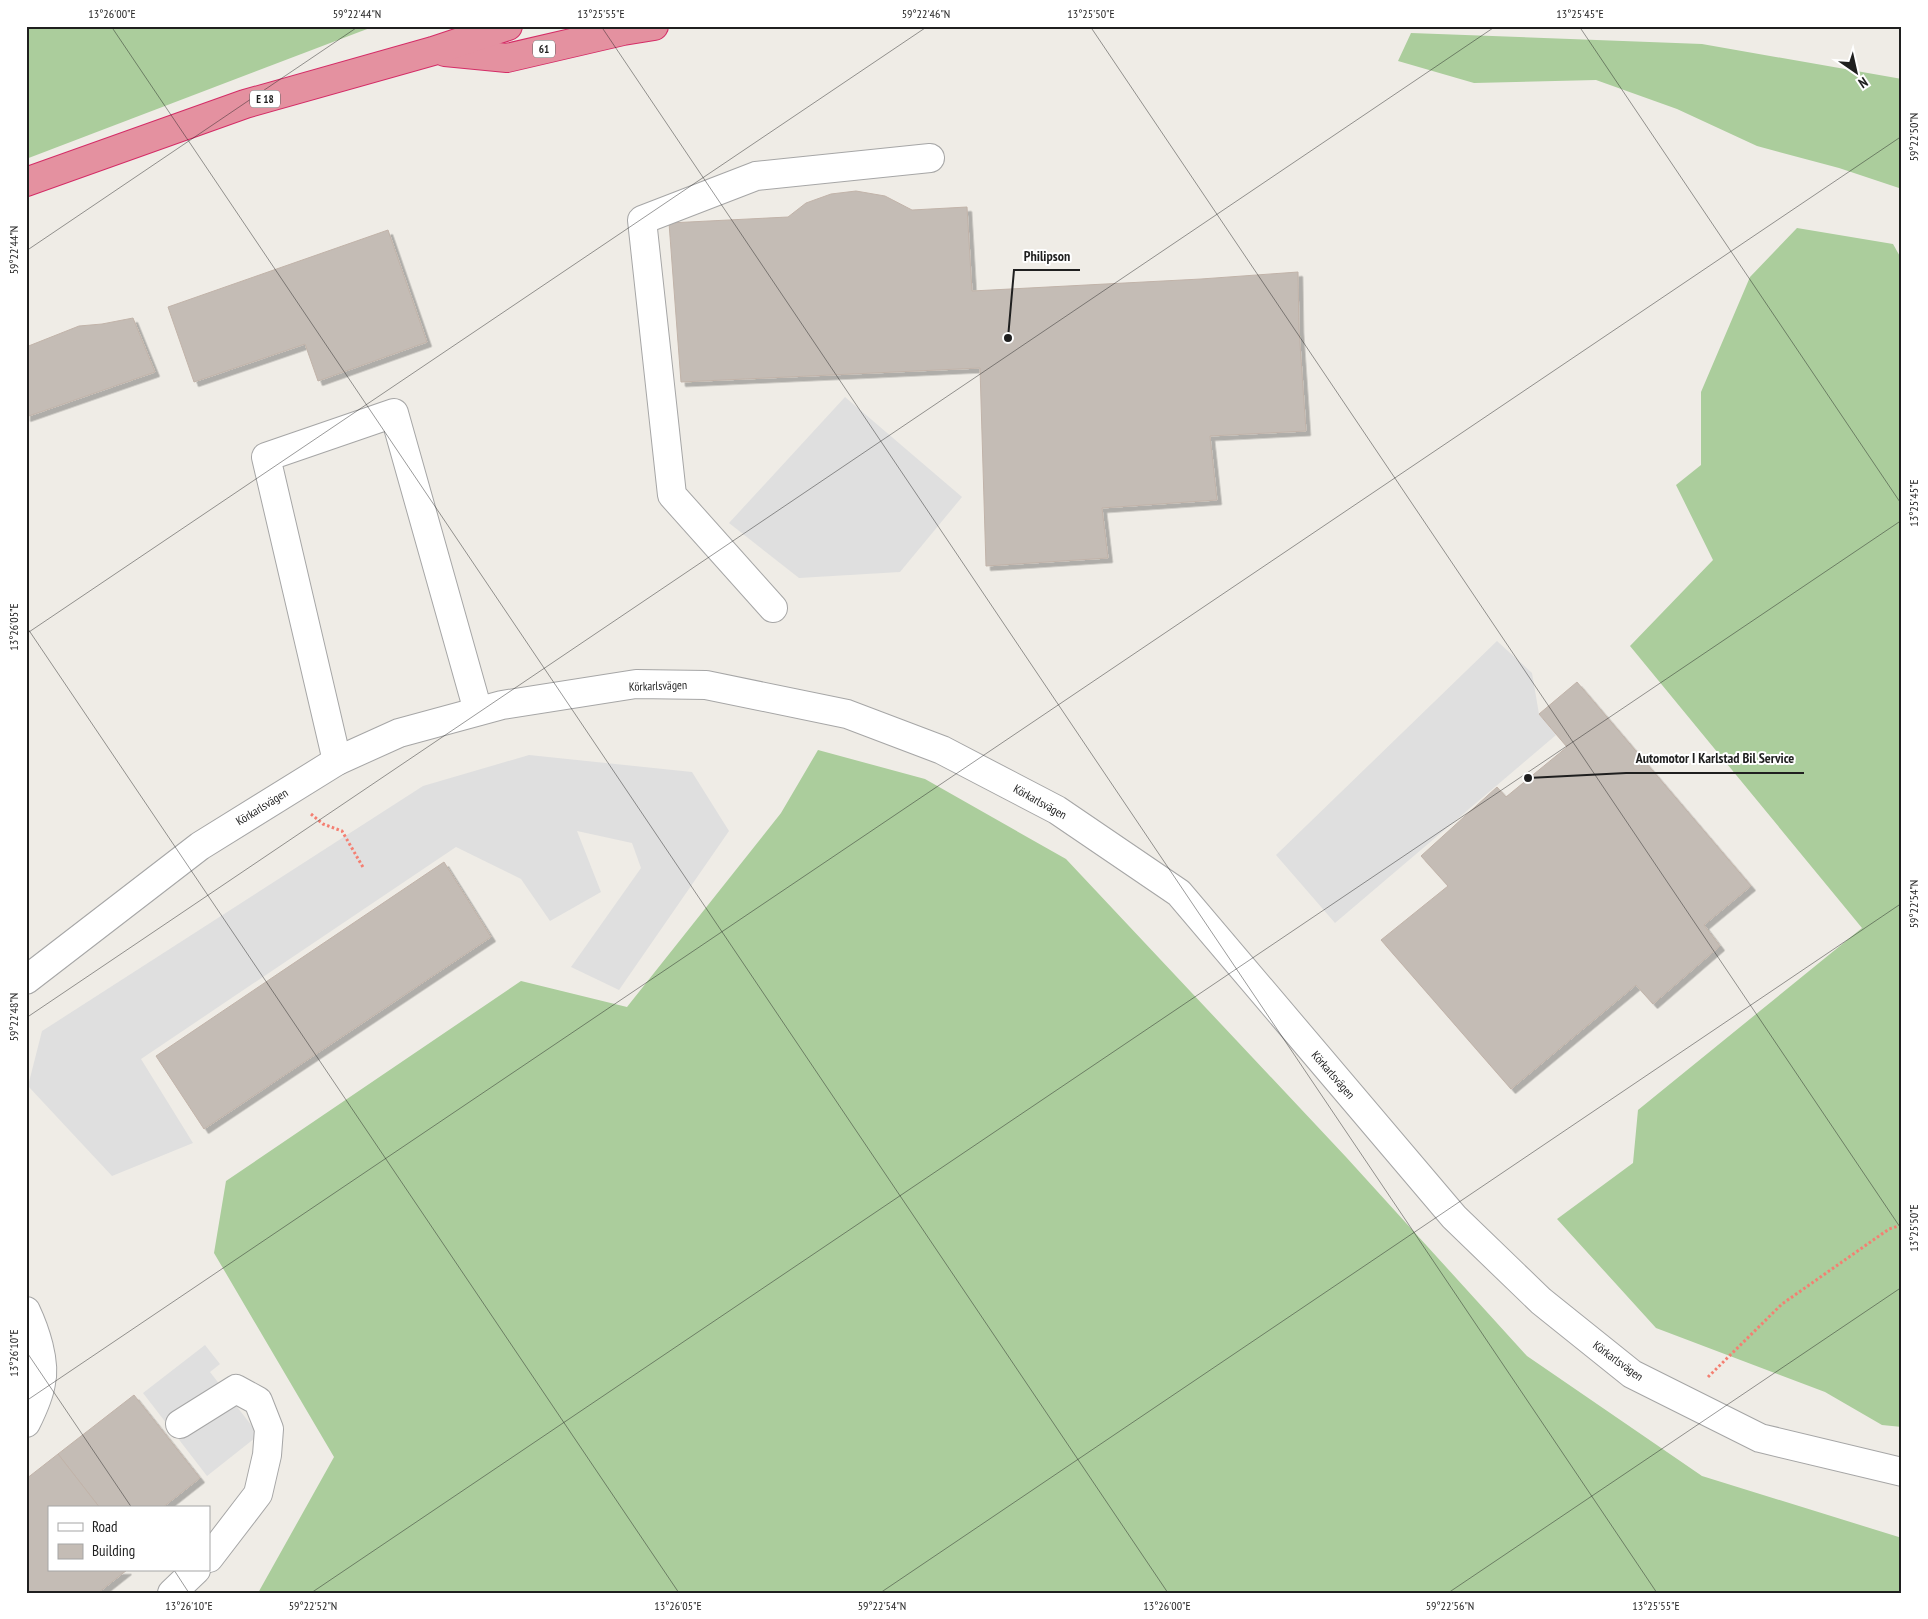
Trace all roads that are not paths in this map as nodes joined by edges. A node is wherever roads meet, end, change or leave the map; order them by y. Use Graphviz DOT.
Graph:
graph roads {
  1 [pos="508,26"];
  2 [pos="654,26"];
  3 [pos="433,51"];
  4 [pos="930,158"];
  5 [pos="26,182"];
  6 [pos="773,608"];
  7 [pos="478,711"];
  8 [pos="337,761"];
  9 [pos="26,980"];
  10 [pos="26,1311"];
  11 [pos="26,1423"];
  12 [pos="180,1424"];
  13 [pos="1902,1472"];
  14 [pos="210,1557"];
  15 [pos="194,1572"];
  16 [pos="172,1593"];
  1 -- 3 [label="highway, E 18"];
  2 -- 3 [label="highway, 61"];
  3 -- 5 [label="highway, E 18"];
  4 -- 6 [label="street"];
  7 -- 8 [label="street, Körkarlsvägen"];
  7 -- 8 [label="street"];
  7 -- 13 [label="street, Körkarlsvägen"];
  8 -- 9 [label="street, Körkarlsvägen"];
  10 -- 11 [label="street"];
  12 -- 14 [label="street"];
  15 -- 16 [label="street"];
}
